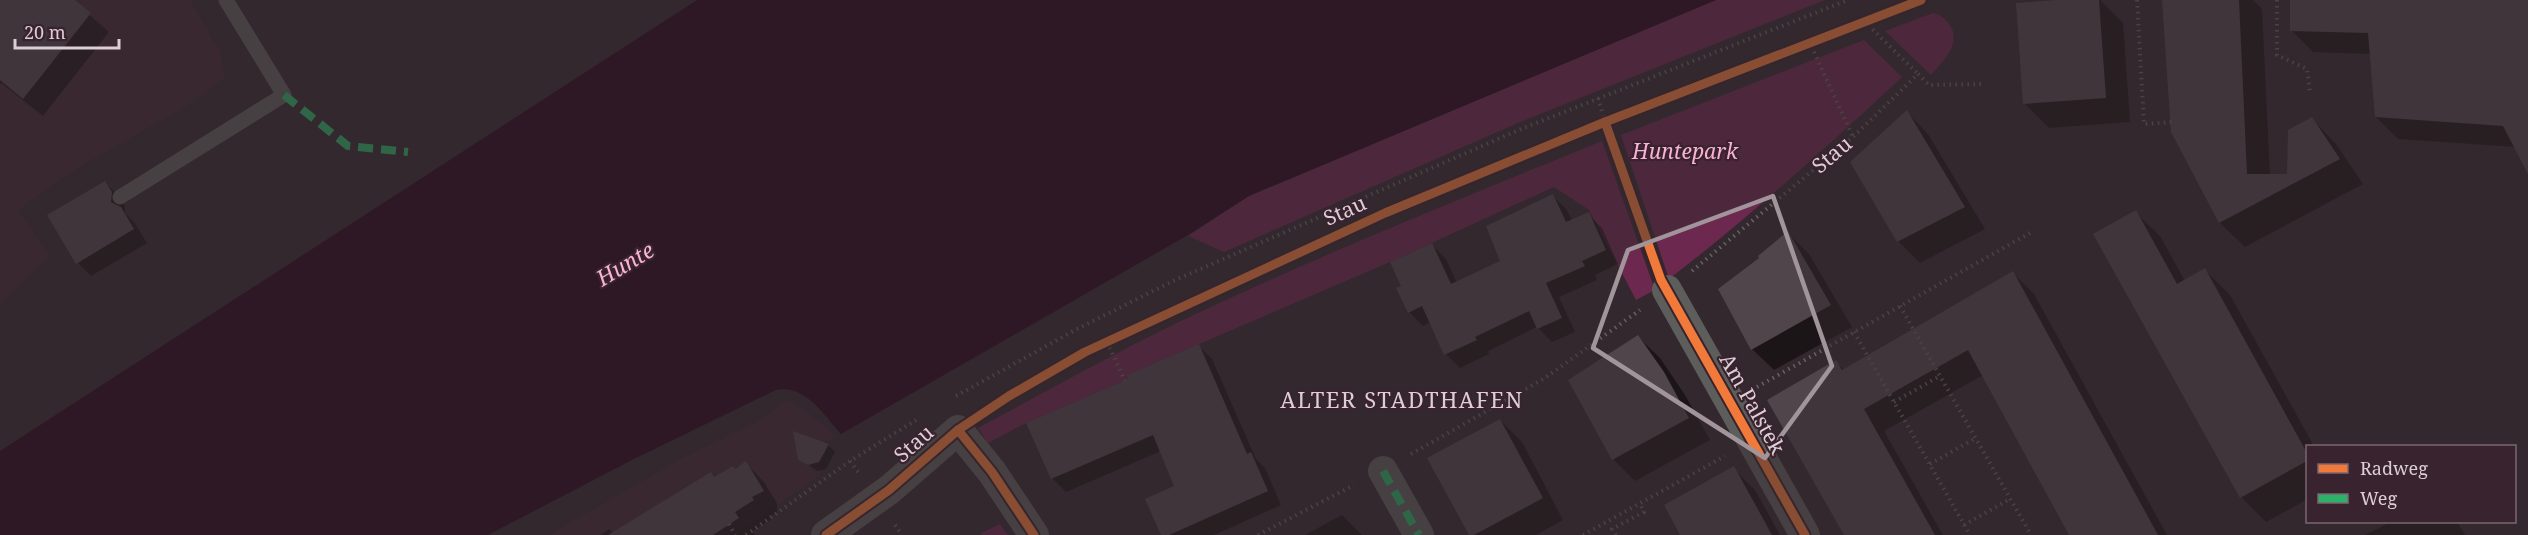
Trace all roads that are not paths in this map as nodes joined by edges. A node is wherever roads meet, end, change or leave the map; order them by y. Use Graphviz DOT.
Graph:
graph roads {
  1 [pos="226,0"];
  2 [pos="120,197"];
  3 [pos="1667,290"];
  4 [pos="1383,471"];
  5 [pos="826,535"];
  6 [pos="1034,535"];
  7 [pos="1419,535"];
  8 [pos="1805,535"];
  1 -- 2 [label="lane"];
  3 -- 8 [label="street, Am Palstek"];
  4 -- 7 [label="street"];
  5 -- 6 [label="street, Stau"];
}
